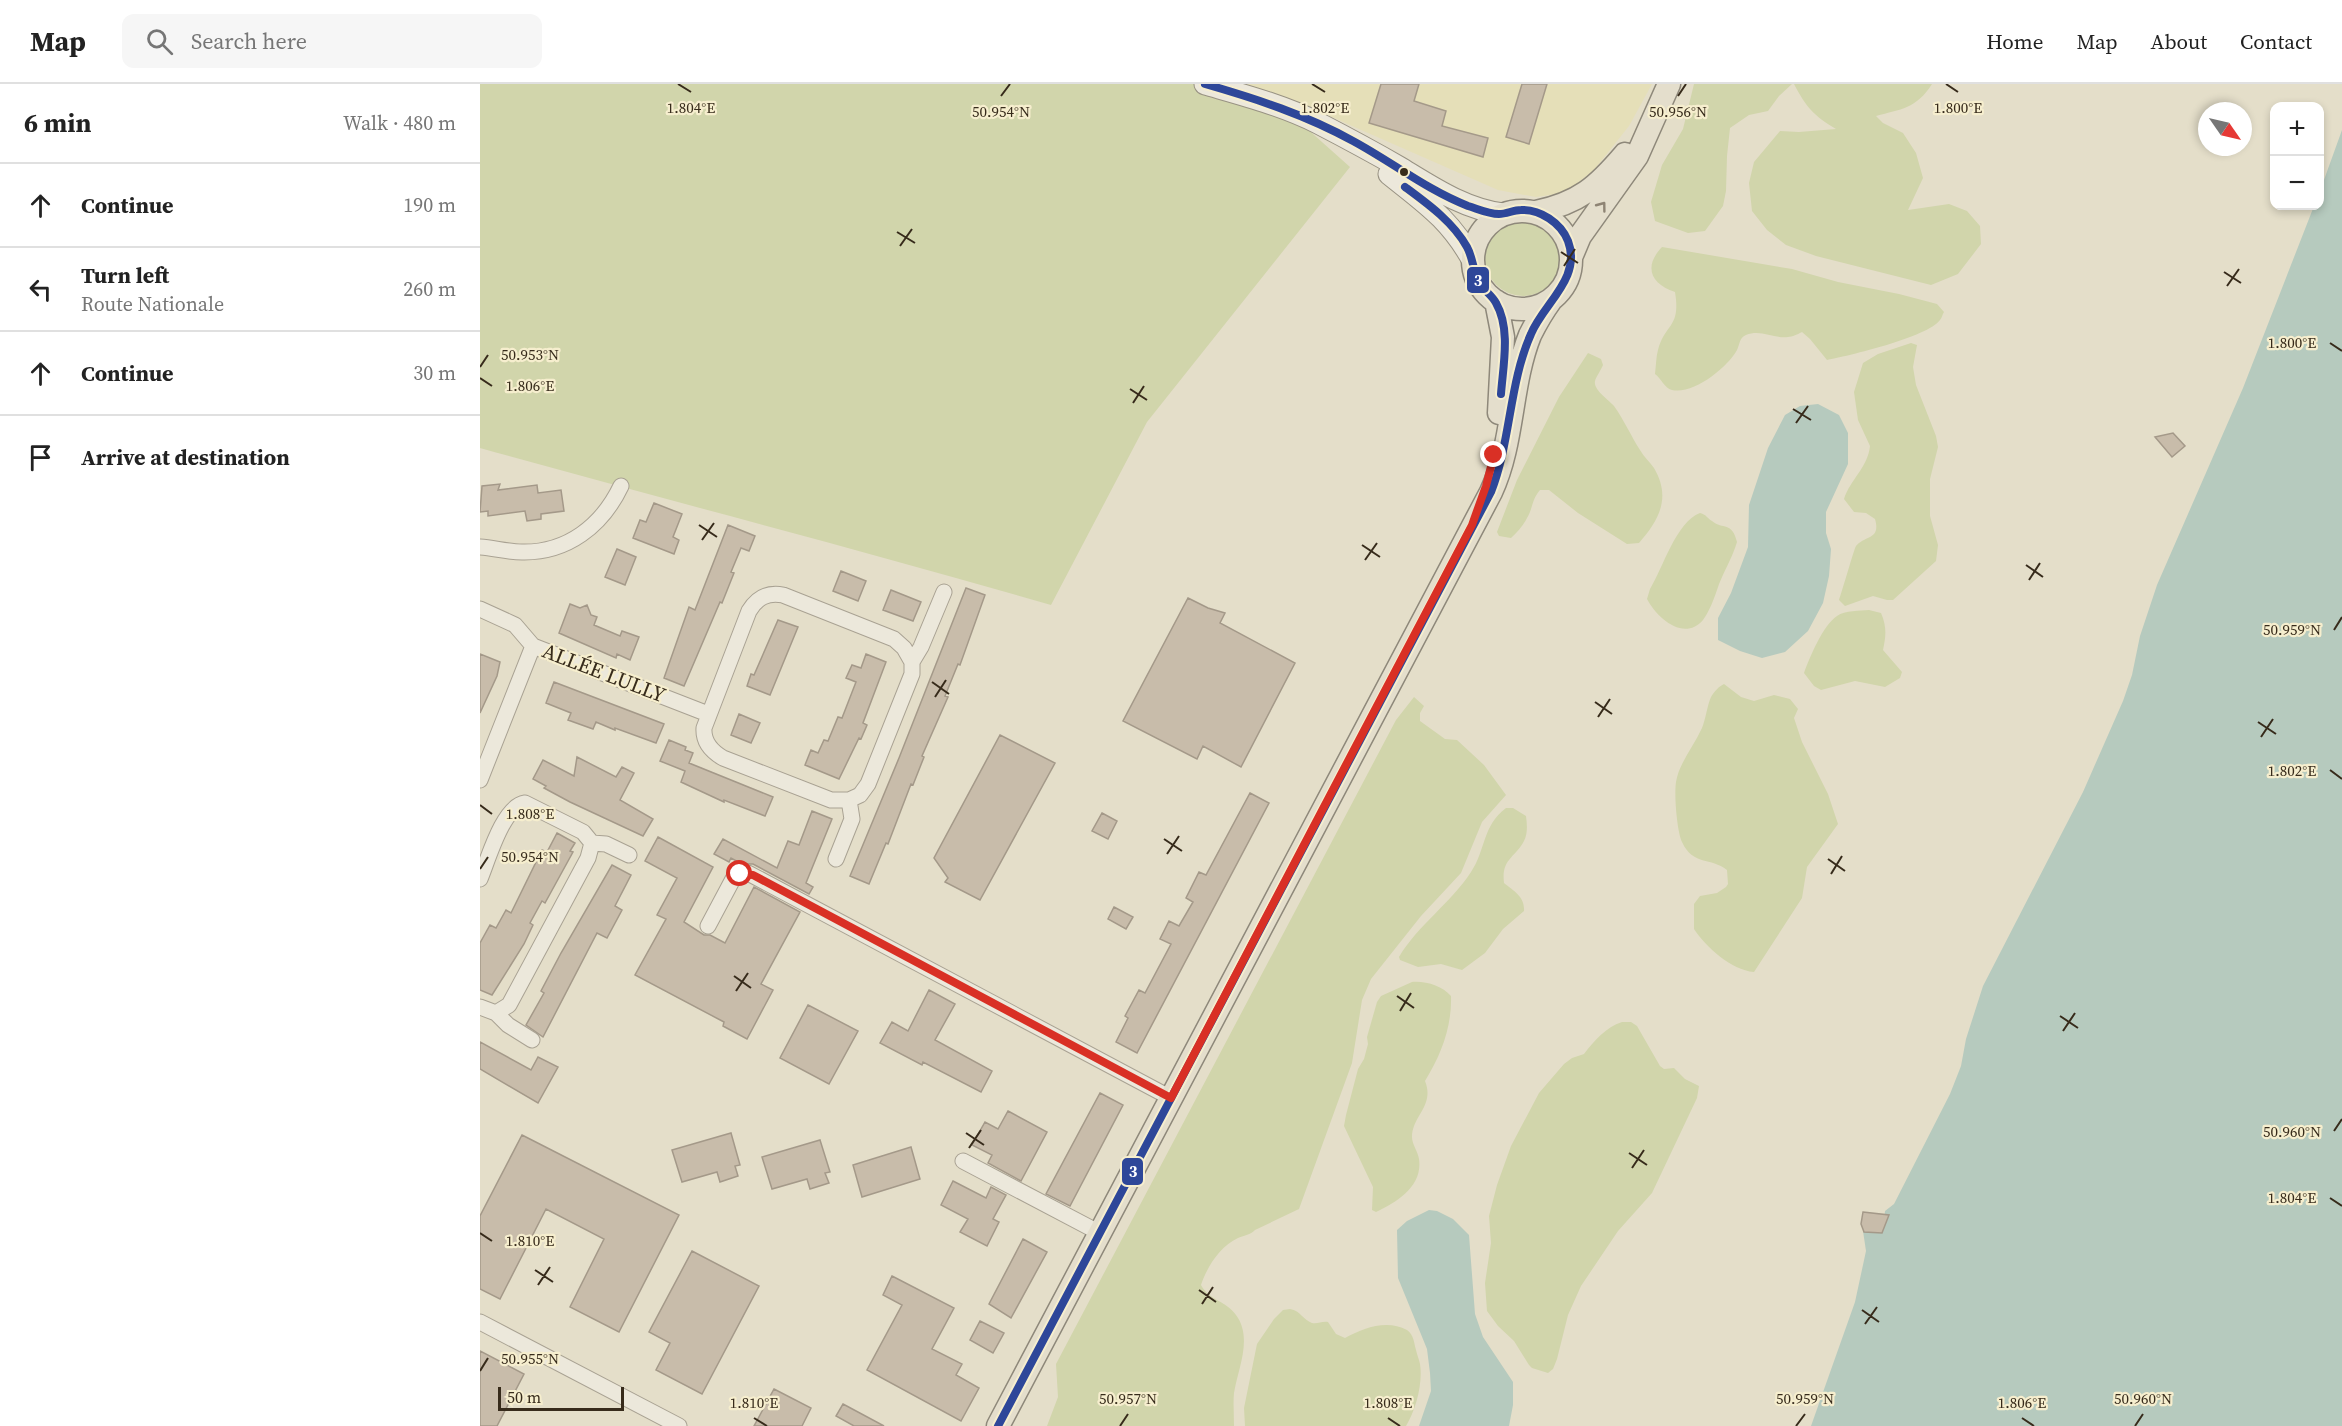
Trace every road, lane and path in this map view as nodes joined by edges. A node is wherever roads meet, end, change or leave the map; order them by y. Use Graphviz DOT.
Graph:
graph roads {
  1 [pos="1204,84"];
  2 [pos="1669,84"];
  3 [pos="1658,110"];
  4 [pos="1331,130"];
  5 [pos="1536,212"];
  6 [pos="1503,214"];
  7 [pos="1572,255"];
  8 [pos="1473,261"];
  9 [pos="1551,300"];
  10 [pos="1496,301"];
  11 [pos="621,486"];
  12 [pos="1472,525"];
  13 [pos="480,547"];
  14 [pos="944,592"];
  15 [pos="480,609"];
  16 [pos="534,646"];
  17 [pos="912,662"];
  18 [pos="708,714"];
  19 [pos="480,780"];
  20 [pos="849,800"];
  21 [pos="592,843"];
  22 [pos="629,855"];
  23 [pos="836,859"];
  24 [pos="480,879"];
  25 [pos="708,926"];
  26 [pos="480,1007"];
  27 [pos="496,1013"];
  28 [pos="532,1040"];
  29 [pos="1171,1098"];
  30 [pos="963,1161"];
  31 [pos="1100,1233"];
  32 [pos="480,1322"];
  33 [pos="679,1426"];
  34 [pos="998,1426"];
  1 -- 4 [label="street"];
  2 -- 3 [label="main road"];
  3 -- 5 [label="main road"];
  7 -- 3 [label="main road, one-way"];
  4 -- 6 [label="street"];
  4 -- 8 [label="street"];
  5 -- 6 [label="main road"];
  5 -- 7 [label="main road"];
  6 -- 8 [label="main road"];
  7 -- 9 [label="main road"];
  8 -- 10 [label="main road"];
  9 -- 10 [label="main road"];
  9 -- 12 [label="main road"];
  10 -- 12 [label="main road"];
  11 -- 13 [label="street"];
  12 -- 29 [label="main road"];
  14 -- 17 [label="street"];
  15 -- 16 [label="street"];
  16 -- 18 [label="street, ALLÉE LULLY"];
  16 -- 19 [label="street, ALLÉE LULLY"];
  17 -- 18 [label="street"];
  17 -- 20 [label="street"];
  18 -- 20 [label="street"];
  20 -- 23 [label="street"];
  21 -- 22 [label="street"];
  21 -- 24 [label="street"];
  21 -- 27 [label="street"];
  25 -- 29 [label="street"];
  26 -- 27 [label="street"];
  27 -- 28 [label="street"];
  29 -- 31 [label="main road"];
  30 -- 31 [label="street"];
  31 -- 34 [label="main road"];
  32 -- 33 [label="street"];
}
